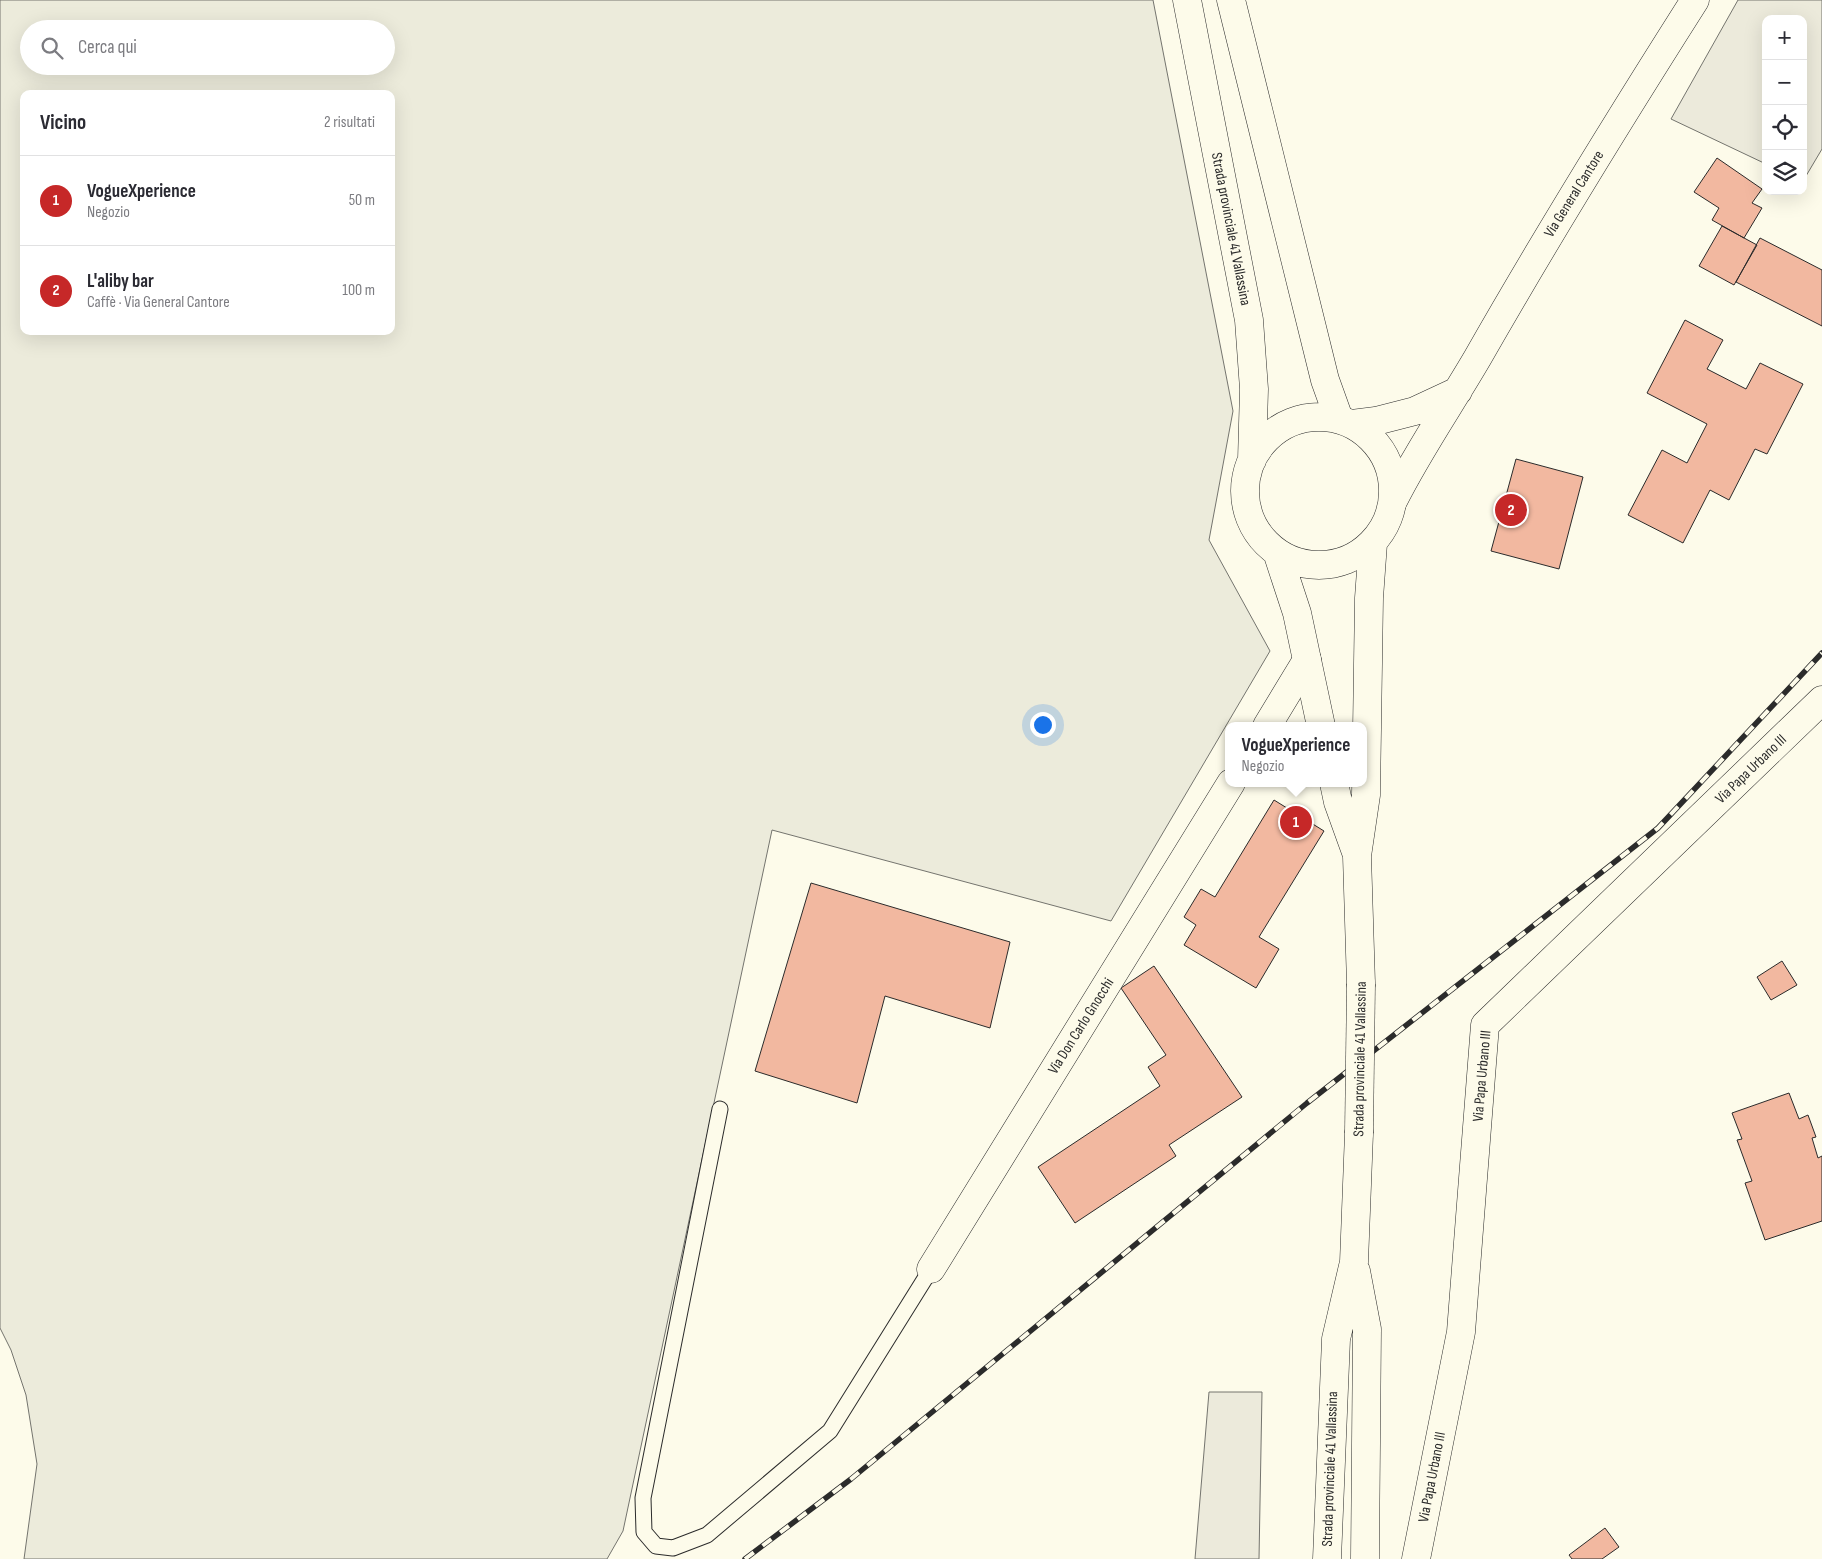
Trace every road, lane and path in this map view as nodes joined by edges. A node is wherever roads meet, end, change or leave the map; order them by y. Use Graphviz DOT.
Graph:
graph roads {
  1 [pos="1187,0"];
  2 [pos="1231,0"];
  3 [pos="1694,0"];
  4 [pos="1458,391"];
  5 [pos="1345,421"];
  6 [pos="1252,460"];
  7 [pos="1394,501"];
  8 [pos="1373,543"];
  9 [pos="1278,555"];
  10 [pos="1307,660"];
  11 [pos="1822,700"];
  12 [pos="1269,722"];
  13 [pos="1320,722"];
  14 [pos="1367,730"];
  15 [pos="1229,787"];
  16 [pos="1335,787"];
  17 [pos="1366,787"];
  18 [pos="1357,856"];
  19 [pos="720,1109"];
  20 [pos="1354,1262"];
  21 [pos="931,1269"];
  22 [pos="1326,1559"];
  23 [pos="1364,1559"];
  24 [pos="1416,1559"];
  1 -- 6 [label="main road, Strada provinciale 41 Vallassina"];
  2 -- 5 [label="main road"];
  3 -- 4 [label="main road, Via General Cantore"];
  4 -- 5 [label="main road"];
  4 -- 7 [label="main road, Via General Cantore"];
  5 -- 6 [label="main road"];
  5 -- 7 [label="main road"];
  6 -- 9 [label="main road"];
  7 -- 8 [label="main road"];
  8 -- 9 [label="main road"];
  8 -- 14 [label="main road, Strada provinciale 41 Vallassina"];
  9 -- 10 [label="main road"];
  10 -- 12 [label="main road"];
  10 -- 13 [label="main road"];
  11 -- 24 [label="main road, Via Papa Urbano III"];
  15 -- 21 [label="main road, Via Don Carlo Gnocchi"];
  16 -- 18 [label="main road, Strada provinciale 41 Vallassina"];
  17 -- 18 [label="main road, Strada provinciale 41 Vallassina"];
  18 -- 20 [label="main road, Strada provinciale 41 Vallassina, bridge"];
  19 -- 21 [label="lane"];
  20 -- 22 [label="main road, Strada provinciale 41 Vallassina"];
  20 -- 23 [label="main road, Strada provinciale 41 Vallassina"];
}
